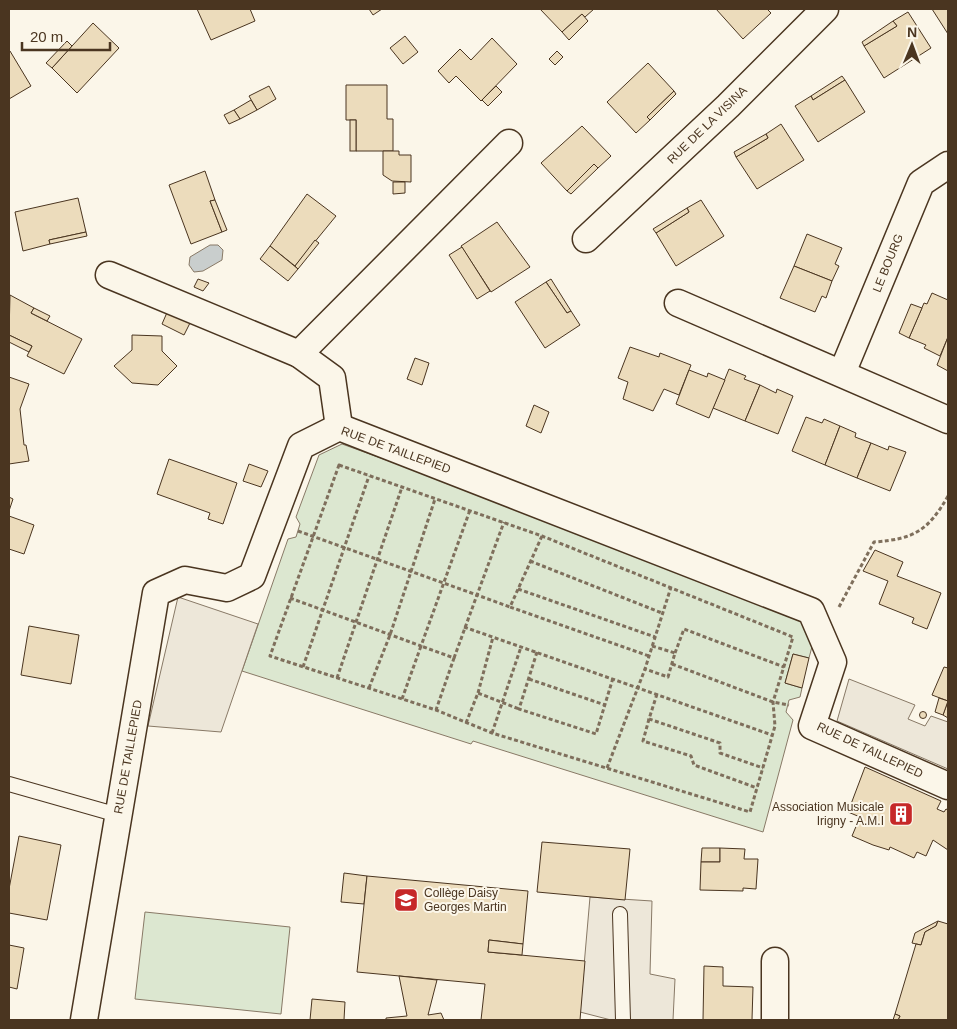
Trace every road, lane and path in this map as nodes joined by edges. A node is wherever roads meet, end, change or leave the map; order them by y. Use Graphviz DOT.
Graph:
graph roads {
  1 [pos="825,9"];
  2 [pos="509,142"];
  3 [pos="948,165"];
  4 [pos="586,239"];
  5 [pos="109,275"];
  6 [pos="678,303"];
  7 [pos="299,354"];
  8 [pos="842,373"];
  9 [pos="948,420"];
  10 [pos="339,427"];
  11 [pos="369,476"];
  12 [pos="402,487"];
  13 [pos="948,496"];
  14 [pos="435,499"];
  15 [pos="470,510"];
  16 [pos="504,522"];
  17 [pos="313,536"];
  18 [pos="542,536"];
  19 [pos="345,547"];
  20 [pos="378,559"];
  21 [pos="530,561"];
  22 [pos="411,571"];
  23 [pos="443,583"];
  24 [pos="671,587"];
  25 [pos="518,589"];
  26 [pos="477,595"];
  27 [pos="290,598"];
  28 [pos="510,607"];
  29 [pos="323,610"];
  30 [pos="811,611"];
  31 [pos="662,613"];
  32 [pos="358,622"];
  33 [pos="464,627"];
  34 [pos="390,635"];
  35 [pos="494,637"];
  36 [pos="655,637"];
  37 [pos="421,646"];
  38 [pos="652,646"];
  39 [pos="521,647"];
  40 [pos="537,652"];
  41 [pos="675,653"];
  42 [pos="649,656"];
  43 [pos="454,658"];
  44 [pos="672,664"];
  45 [pos="303,667"];
  46 [pos="784,667"];
  47 [pos="645,669"];
  48 [pos="337,678"];
  49 [pos="613,678"];
  50 [pos="529,680"];
  51 [pos="638,687"];
  52 [pos="369,688"];
  53 [pos="478,693"];
  54 [pos="658,694"];
  55 [pos="402,699"];
  56 [pos="503,702"];
  57 [pos="773,702"];
  58 [pos="605,705"];
  59 [pos="519,709"];
  60 [pos="436,710"];
  61 [pos="650,719"];
  62 [pos="466,723"];
  63 [pos="492,733"];
  64 [pos="772,735"];
  65 [pos="607,768"];
  66 [pos="763,768"];
  67 [pos="9,784"];
  68 [pos="948,786"];
  69 [pos="757,788"];
  70 [pos="118,815"];
  71 [pos="620,914"];
  72 [pos="775,961"];
  73 [pos="84,1020"];
  74 [pos="623,1020"];
  75 [pos="775,1020"];
  1 -- 4 [label="street, RUE DE LA VISINA"];
  2 -- 7 [label="street"];
  3 -- 8 [label="street, LE BOURG"];
  5 -- 7 [label="street"];
  6 -- 8 [label="street"];
  7 -- 10 [label="street"];
  8 -- 9 [label="street"];
  10 -- 30 [label="street, RUE DE TAILLEPIED"];
  10 -- 70 [label="street, RUE DE TAILLEPIED"];
  11 -- 12 [label="path"];
  11 -- 17 [label="path"];
  11 -- 19 [label="path"];
  12 -- 14 [label="path"];
  12 -- 20 [label="path"];
  13 -- 30 [label="path"];
  14 -- 15 [label="path"];
  14 -- 22 [label="path"];
  15 -- 16 [label="path"];
  15 -- 23 [label="path"];
  16 -- 18 [label="path"];
  16 -- 26 [label="path"];
  17 -- 19 [label="path"];
  17 -- 27 [label="path"];
  18 -- 21 [label="path"];
  18 -- 24 [label="path"];
  19 -- 20 [label="path"];
  19 -- 29 [label="path"];
  20 -- 22 [label="path"];
  20 -- 32 [label="path"];
  21 -- 25 [label="path"];
  21 -- 31 [label="path"];
  22 -- 23 [label="path"];
  22 -- 34 [label="path"];
  23 -- 26 [label="path"];
  23 -- 37 [label="path"];
  24 -- 31 [label="path"];
  24 -- 46 [label="path"];
  25 -- 28 [label="path"];
  25 -- 36 [label="path"];
  26 -- 28 [label="path"];
  26 -- 33 [label="path"];
  27 -- 29 [label="path"];
  27 -- 45 [label="path"];
  28 -- 42 [label="path"];
  29 -- 32 [label="path"];
  29 -- 45 [label="path"];
  30 -- 68 [label="street, RUE DE TAILLEPIED"];
  31 -- 36 [label="path"];
  32 -- 34 [label="path"];
  32 -- 48 [label="path"];
  33 -- 35 [label="path"];
  33 -- 43 [label="path"];
  34 -- 37 [label="path"];
  34 -- 52 [label="path"];
  35 -- 39 [label="path"];
  35 -- 53 [label="path"];
  36 -- 38 [label="path"];
  37 -- 43 [label="path"];
  37 -- 55 [label="path"];
  38 -- 41 [label="path"];
  38 -- 42 [label="path"];
  39 -- 40 [label="path"];
  39 -- 56 [label="path"];
  40 -- 49 [label="path"];
  40 -- 50 [label="path"];
  41 -- 44 [label="path"];
  41 -- 46 [label="path"];
  42 -- 47 [label="path"];
  43 -- 60 [label="path"];
  44 -- 47 [label="path"];
  44 -- 57 [label="path"];
  45 -- 48 [label="path"];
  46 -- 57 [label="path"];
  47 -- 51 [label="path"];
  48 -- 52 [label="path"];
  49 -- 51 [label="path"];
  49 -- 58 [label="path"];
  50 -- 58 [label="path"];
  50 -- 59 [label="path"];
  51 -- 54 [label="path"];
  51 -- 65 [label="path"];
  52 -- 55 [label="path"];
  53 -- 56 [label="path"];
  53 -- 62 [label="path"];
  54 -- 61 [label="path"];
  54 -- 64 [label="path"];
  55 -- 60 [label="path"];
  56 -- 59 [label="path"];
  56 -- 63 [label="path"];
  57 -- 64 [label="path"];
  58 -- 59 [label="path"];
  60 -- 62 [label="path"];
  61 -- 66 [label="path"];
  61 -- 69 [label="path"];
  62 -- 63 [label="path"];
  63 -- 65 [label="path"];
  64 -- 66 [label="path"];
  65 -- 69 [label="path"];
  66 -- 69 [label="path"];
  67 -- 70 [label="lane"];
  70 -- 73 [label="street, RUE DE TAILLEPIED"];
  71 -- 74 [label="lane"];
  72 -- 75 [label="street"];
}
